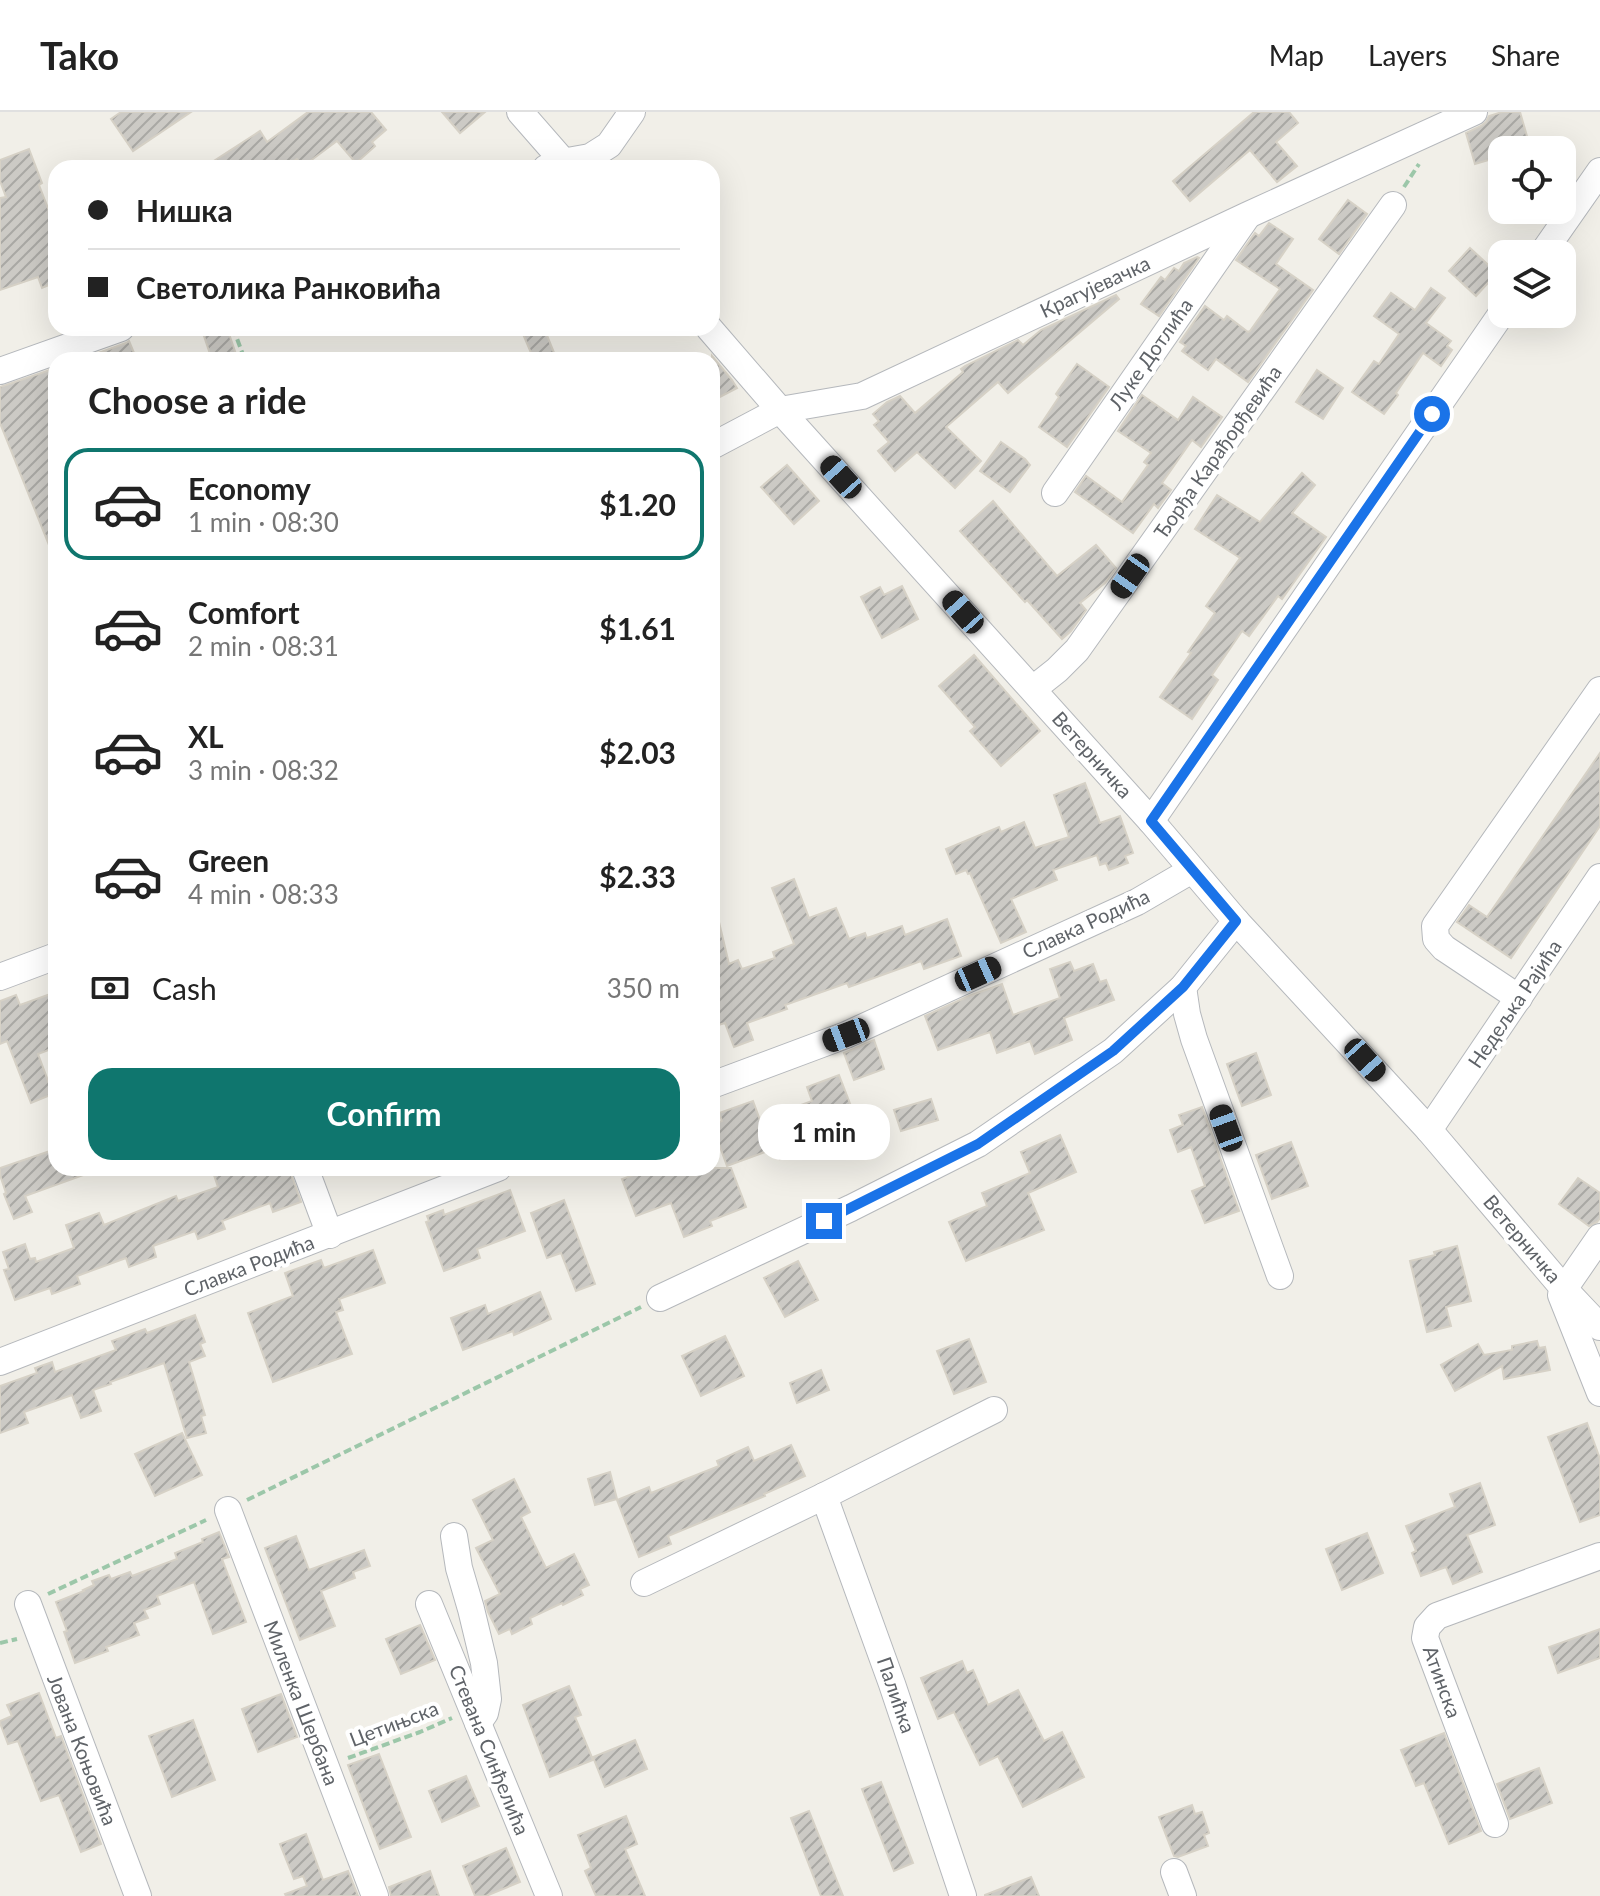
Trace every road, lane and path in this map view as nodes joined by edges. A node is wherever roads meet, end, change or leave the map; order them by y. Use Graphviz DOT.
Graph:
graph roads {
  1 [pos="520,112"];
  2 [pos="632,112"];
  3 [pos="1474,112"];
  4 [pos="555,160"];
  5 [pos="580,160"];
  6 [pos="1600,171"];
  7 [pos="1393,205"];
  8 [pos="1248,215"];
  9 [pos="1552,240"];
  10 [pos="1492,328"];
  11 [pos="98,336"];
  12 [pos="716,336"];
  13 [pos="53,352"];
  14 [pos="48,354"];
  15 [pos="0,371"];
  16 [pos="780,410"];
  17 [pos="720,442"];
  18 [pos="1055,493"];
  19 [pos="1033,689"];
  20 [pos="1600,690"];
  21 [pos="1151,821"];
  22 [pos="1192,870"];
  23 [pos="1600,877"];
  24 [pos="1236,921"];
  25 [pos="48,959"];
  26 [pos="0,977"];
  27 [pos="1183,987"];
  28 [pos="1519,998"];
  29 [pos="720,1082"];
  30 [pos="1429,1130"];
  31 [pos="308,1176"];
  32 [pos="478,1176"];
  33 [pos="330,1235"];
  34 [pos="1600,1237"];
  35 [pos="1280,1276"];
  36 [pos="1559,1283"];
  37 [pos="660,1298"];
  38 [pos="1600,1327"];
  39 [pos="0,1362"];
  40 [pos="1600,1393"];
  41 [pos="994,1410"];
  42 [pos="824,1496"];
  43 [pos="228,1510"];
  44 [pos="454,1536"];
  45 [pos="1600,1556"];
  46 [pos="644,1583"];
  47 [pos="28,1604"];
  48 [pos="429,1604"];
  49 [pos="475,1716"];
  50 [pos="326,1767"];
  51 [pos="1495,1824"];
  52 [pos="138,1896"];
  53 [pos="375,1896"];
  54 [pos="549,1896"];
  55 [pos="963,1896"];
  1 -- 4 [label="street"];
  2 -- 5 [label="street"];
  3 -- 8 [label="street, Крагујевачка"];
  6 -- 9 [label="street"];
  7 -- 19 [label="street, Ђорђа Карађорђевића"];
  8 -- 16 [label="street, Крагујевачка"];
  8 -- 18 [label="street, Луке Дотлића"];
  10 -- 21 [label="street"];
  11 -- 13 [label="street"];
  12 -- 16 [label="street, Ветерничка"];
  14 -- 15 [label="street"];
  16 -- 17 [label="street, Крагујевачка"];
  16 -- 19 [label="street, Ветерничка"];
  19 -- 21 [label="street, Ветерничка"];
  20 -- 28 [label="street"];
  21 -- 22 [label="street, Ветерничка"];
  22 -- 24 [label="street, Ветерничка"];
  22 -- 29 [label="street, Славка Родића"];
  23 -- 28 [label="street, Недељка Рајића"];
  24 -- 27 [label="street"];
  24 -- 30 [label="street, Ветерничка"];
  25 -- 26 [label="street"];
  27 -- 35 [label="street"];
  27 -- 37 [label="street"];
  28 -- 30 [label="street, Недељка Рајића"];
  30 -- 36 [label="street, Ветерничка"];
  31 -- 33 [label="street"];
  32 -- 33 [label="street, Славка Родића"];
  33 -- 39 [label="street, Славка Родића"];
  34 -- 36 [label="street"];
  36 -- 38 [label="street, Ветерничка"];
  36 -- 40 [label="street"];
  37 -- 43 [label="path"];
  41 -- 42 [label="street"];
  42 -- 46 [label="street"];
  42 -- 55 [label="street, Палићка"];
  43 -- 47 [label="path"];
  43 -- 50 [label="street, Миленка Шербана"];
  44 -- 49 [label="street"];
  45 -- 51 [label="street, Атинска"];
  47 -- 52 [label="street, Јована Коњовића"];
  48 -- 49 [label="street, Стевана Синђелића"];
  49 -- 50 [label="path, Цетињска"];
  49 -- 54 [label="street, Стевана Синђелића"];
  50 -- 53 [label="street, Миленка Шербана"];
}
